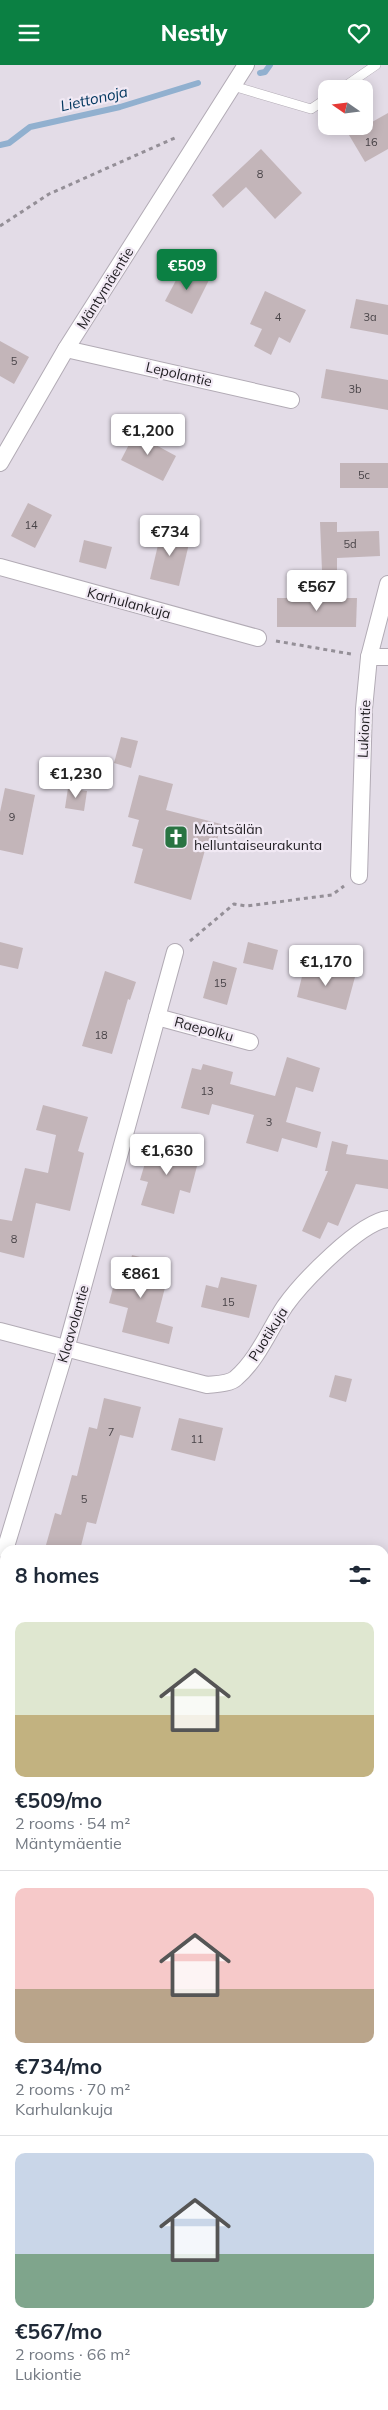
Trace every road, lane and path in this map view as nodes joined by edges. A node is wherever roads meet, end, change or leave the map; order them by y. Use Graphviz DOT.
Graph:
graph roads {
  1 [pos="246,65"];
  2 [pos="376,65"];
  3 [pos="354,80"];
  4 [pos="233,86"];
  5 [pos="318,104"];
  6 [pos="180,136"];
  7 [pos="0,226"];
  8 [pos="66,349"];
  9 [pos="291,400"];
  10 [pos="0,463"];
  11 [pos="0,567"];
  12 [pos="388,585"];
  13 [pos="258,638"];
  14 [pos="369,657"];
  15 [pos="388,657"];
  16 [pos="359,876"];
  17 [pos="176,952"];
  18 [pos="158,1017"];
  19 [pos="250,1042"];
  20 [pos="388,1219"];
  21 [pos="0,1331"];
  22 [pos="66,1349"];
  23 [pos="7,1545"];
  1 -- 4 [label="street, Mäntymäentie"];
  2 -- 3 [label="lane"];
  4 -- 5 [label="lane"];
  4 -- 8 [label="street, Mäntymäentie"];
  6 -- 7 [label="path"];
  8 -- 9 [label="street, Lepolantie"];
  8 -- 10 [label="street, Mäntymäentie"];
  11 -- 13 [label="street, Karhulankuja"];
  12 -- 14 [label="street, Lukiontie"];
  13 -- 14 [label="path"];
  14 -- 15 [label="street"];
  14 -- 16 [label="street, Lukiontie"];
  16 -- 17 [label="path"];
  17 -- 18 [label="street, Klaavolantie"];
  18 -- 19 [label="street, Raepolku"];
  18 -- 22 [label="street, Klaavolantie"];
  20 -- 22 [label="street, Puotikuja"];
  21 -- 22 [label="street, Puotikuja"];
  22 -- 23 [label="street, Klaavolantie"];
}
